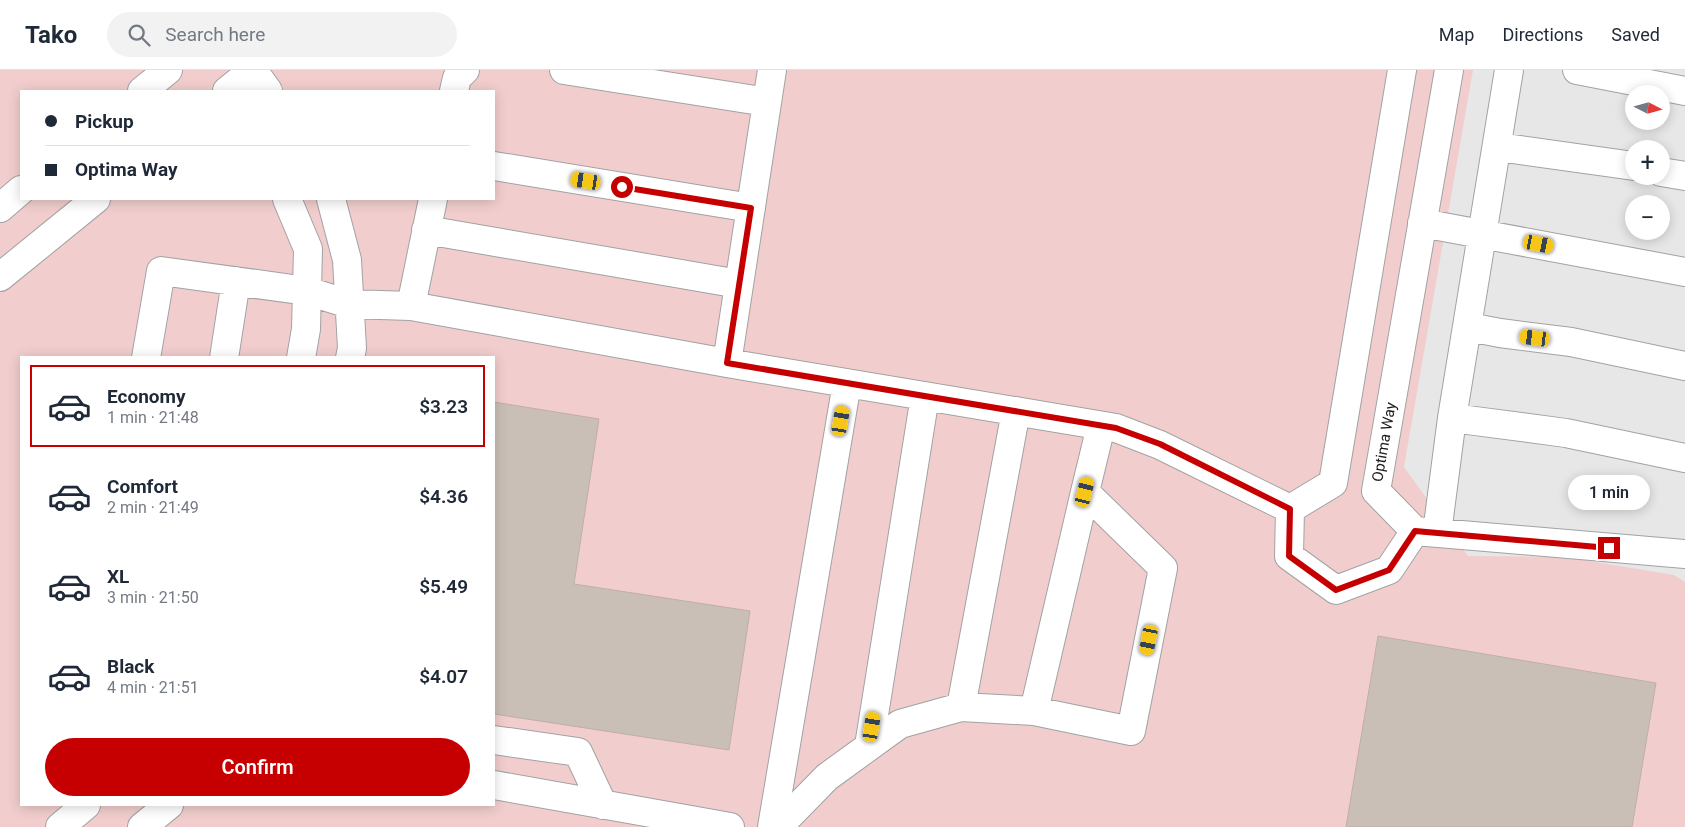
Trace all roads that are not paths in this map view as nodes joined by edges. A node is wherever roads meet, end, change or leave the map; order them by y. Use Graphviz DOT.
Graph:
graph roads {
  1 [pos="168,70"];
  2 [pos="253,70"];
  3 [pos="465,70"];
  4 [pos="564,70"];
  5 [pos="772,70"];
  6 [pos="1402,70"];
  7 [pos="1449,70"];
  8 [pos="1509,70"];
  9 [pos="1577,70"];
  10 [pos="143,90"];
  11 [pos="228,90"];
  12 [pos="267,90"];
  13 [pos="454,90"];
  14 [pos="1685,90"];
  15 [pos="767,102"];
  16 [pos="1498,147"];
  17 [pos="1625,165"];
  18 [pos="495,166"];
  19 [pos="1670,174"];
  20 [pos="1685,176"];
  21 [pos="20,191"];
  22 [pos="95,200"];
  23 [pos="287,200"];
  24 [pos="331,200"];
  25 [pos="433,200"];
  26 [pos="0,208"];
  27 [pos="751,208"];
  28 [pos="1422,223"];
  29 [pos="426,230"];
  30 [pos="1484,233"];
  31 [pos="1685,272"];
  32 [pos="0,277"];
  33 [pos="236,281"];
  34 [pos="739,284"];
  35 [pos="307,291"];
  36 [pos="349,304"];
  37 [pos="411,306"];
  38 [pos="1469,327"];
  39 [pos="146,356"];
  40 [pos="224,356"];
  41 [pos="301,356"];
  42 [pos="350,356"];
  43 [pos="727,363"];
  44 [pos="1685,366"];
  45 [pos="847,383"];
  46 [pos="925,396"];
  47 [pos="1016,411"];
  48 [pos="1452,418"];
  49 [pos="1101,426"];
  50 [pos="1685,458"];
  51 [pos="1333,483"];
  52 [pos="1376,491"];
  53 [pos="1085,492"];
  54 [pos="1290,509"];
  55 [pos="1426,532"];
  56 [pos="1685,554"];
  57 [pos="961,707"];
  58 [pos="1034,711"];
  59 [pos="495,740"];
  60 [pos="869,746"];
  61 [pos="495,785"];
  62 [pos="603,804"];
  63 [pos="85,806"];
  64 [pos="167,806"];
  65 [pos="60,827"];
  66 [pos="142,827"];
  67 [pos="730,827"];
  68 [pos="772,827"];
  69 [pos="778,827"];
  1 -- 10 [label="street"];
  2 -- 11 [label="street"];
  2 -- 12 [label="street"];
  3 -- 13 [label="street"];
  4 -- 15 [label="street"];
  5 -- 15 [label="street"];
  6 -- 51 [label="street"];
  7 -- 28 [label="street, Optima Way"];
  8 -- 16 [label="street"];
  9 -- 14 [label="street"];
  15 -- 27 [label="street"];
  16 -- 17 [label="street"];
  16 -- 30 [label="street"];
  18 -- 27 [label="street"];
  19 -- 20 [label="street"];
  21 -- 26 [label="street"];
  22 -- 32 [label="street"];
  23 -- 35 [label="street"];
  24 -- 36 [label="street"];
  25 -- 29 [label="street"];
  27 -- 34 [label="street"];
  28 -- 30 [label="street"];
  28 -- 52 [label="street, Optima Way"];
  29 -- 34 [label="street"];
  29 -- 37 [label="street"];
  30 -- 31 [label="street"];
  30 -- 38 [label="street"];
  33 -- 35 [label="street"];
  33 -- 39 [label="street"];
  33 -- 40 [label="street"];
  34 -- 43 [label="street"];
  35 -- 36 [label="street"];
  35 -- 41 [label="street"];
  36 -- 37 [label="street"];
  36 -- 42 [label="street"];
  37 -- 43 [label="street"];
  38 -- 44 [label="street"];
  38 -- 48 [label="street"];
  43 -- 45 [label="street"];
  45 -- 46 [label="street"];
  45 -- 68 [label="street"];
  46 -- 47 [label="street"];
  46 -- 60 [label="street"];
  47 -- 49 [label="street"];
  47 -- 57 [label="street"];
  48 -- 50 [label="street"];
  48 -- 55 [label="street"];
  49 -- 53 [label="street"];
  49 -- 54 [label="street"];
  51 -- 52 [label="street"];
  51 -- 54 [label="street"];
  52 -- 55 [label="street, Optima Way"];
  53 -- 58 [label="street"];
  53 -- 58 [label="street"];
  54 -- 55 [label="street"];
  55 -- 56 [label="street"];
  57 -- 58 [label="street"];
  57 -- 60 [label="street"];
  59 -- 62 [label="street"];
  60 -- 69 [label="street"];
  61 -- 62 [label="street"];
  62 -- 67 [label="street"];
  63 -- 65 [label="street"];
  64 -- 66 [label="street"];
}
